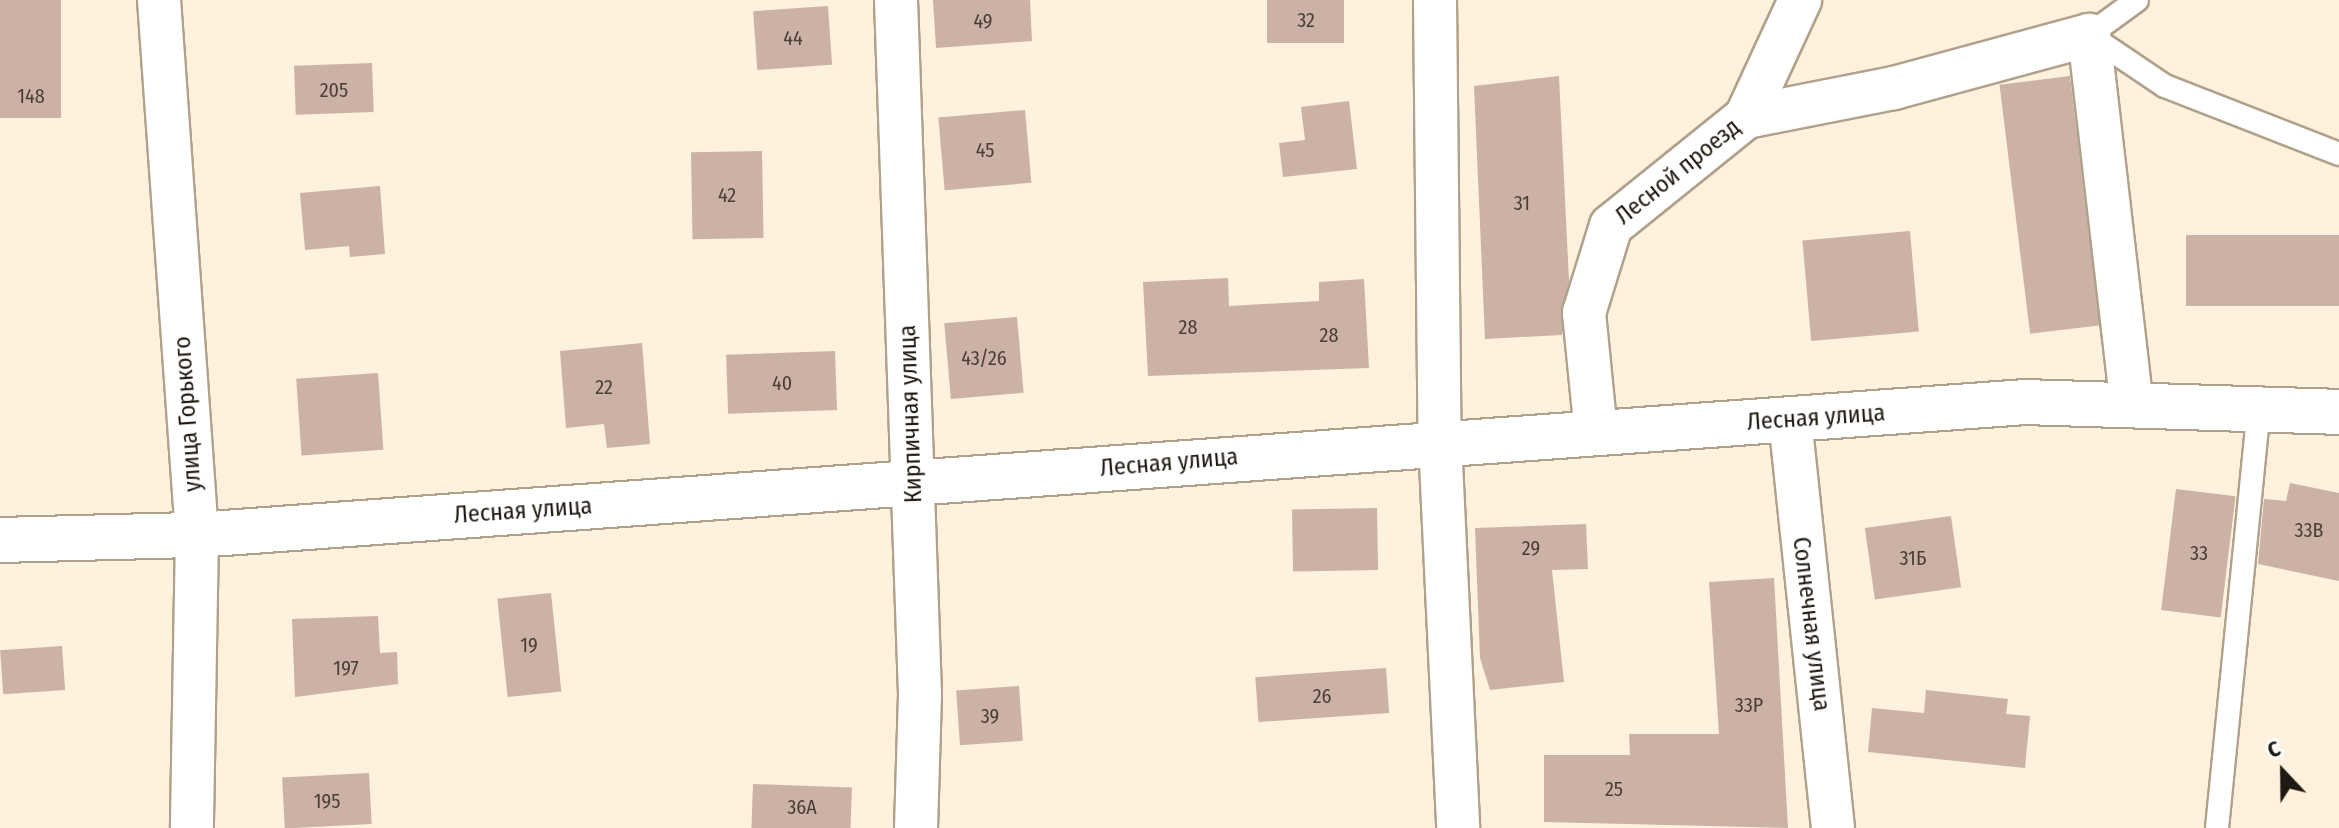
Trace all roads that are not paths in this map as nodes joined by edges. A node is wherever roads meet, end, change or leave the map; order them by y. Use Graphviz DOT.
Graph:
graph roads {
  1 [pos="159,0"];
  2 [pos="896,0"];
  3 [pos="1435,0"];
  4 [pos="1800,0"];
  5 [pos="2137,0"];
  6 [pos="2089,35"];
  7 [pos="1746,117"];
  8 [pos="2339,154"];
  9 [pos="2132,405"];
  10 [pos="2259,409"];
  11 [pos="2339,412"];
  12 [pos="1790,419"];
  13 [pos="1596,433"];
  14 [pos="1440,441"];
  15 [pos="914,483"];
  16 [pos="197,535"];
  17 [pos="0,540"];
  18 [pos="192,828"];
  19 [pos="916,828"];
  20 [pos="1458,828"];
  21 [pos="1833,828"];
  22 [pos="2217,828"];
  1 -- 16 [label="street, улица Горького"];
  2 -- 15 [label="street, Кирпичная улица"];
  3 -- 14 [label="street"];
  4 -- 7 [label="street"];
  5 -- 6 [label="lane"];
  6 -- 7 [label="street, Лесной проезд"];
  6 -- 8 [label="lane"];
  6 -- 9 [label="street"];
  7 -- 13 [label="street, Лесной проезд"];
  9 -- 10 [label="street, Лесная улица"];
  9 -- 12 [label="street, Лесная улица"];
  10 -- 11 [label="street, Лесная улица"];
  10 -- 22 [label="lane"];
  12 -- 13 [label="street, Лесная улица"];
  12 -- 21 [label="street, Солнечная улица"];
  13 -- 14 [label="street, Лесная улица"];
  14 -- 15 [label="street, Лесная улица"];
  14 -- 20 [label="street"];
  15 -- 16 [label="street, Лесная улица"];
  15 -- 19 [label="street, Кирпичная улица"];
  16 -- 17 [label="street, Лесная улица"];
  16 -- 18 [label="street, улица Горького"];
}
